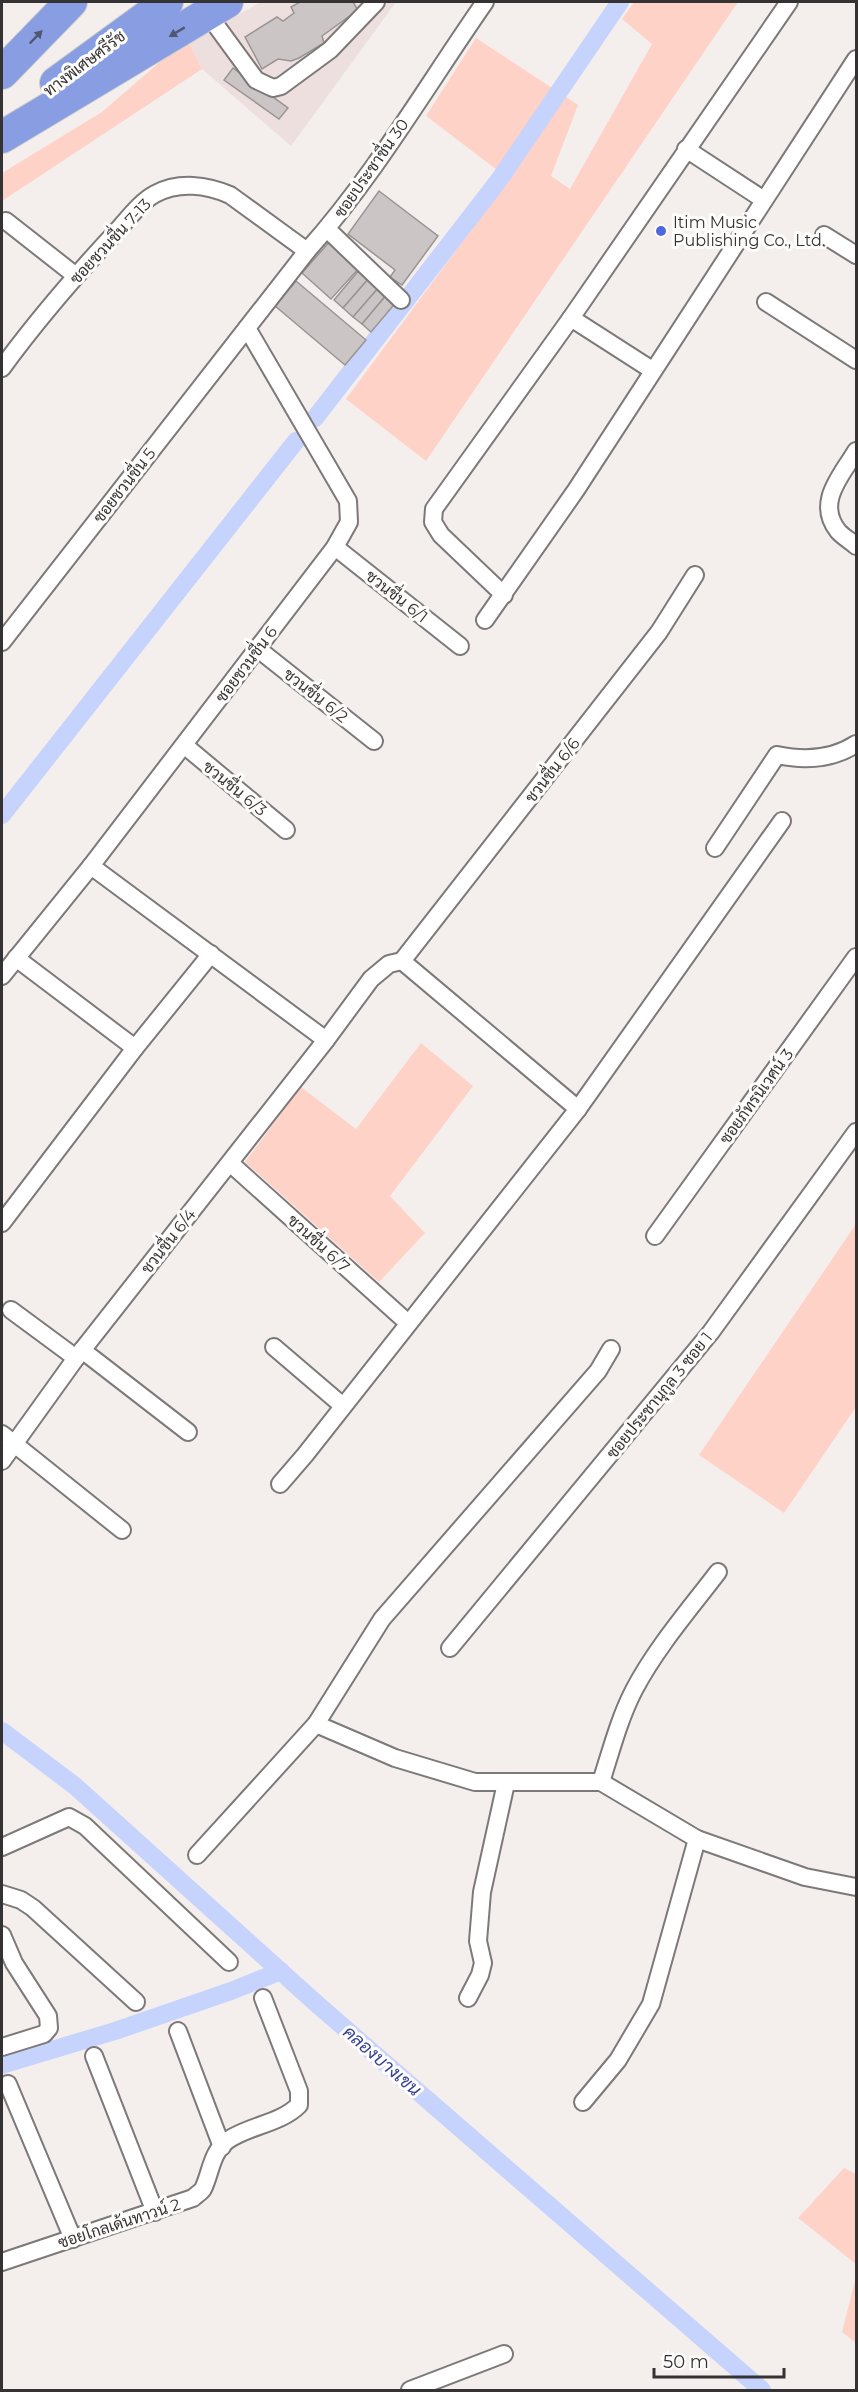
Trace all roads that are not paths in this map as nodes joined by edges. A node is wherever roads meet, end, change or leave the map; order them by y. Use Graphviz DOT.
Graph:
graph roads {
  1 [pos="71,2"];
  2 [pos="166,2"];
  3 [pos="376,2"];
  4 [pos="485,2"];
  5 [pos="789,2"];
  6 [pos="217,7"];
  7 [pos="856,59"];
  8 [pos="2,73"];
  9 [pos="2,124"];
  10 [pos="2,137"];
  11 [pos="686,149"];
  12 [pos="764,200"];
  13 [pos="6,221"];
  14 [pos="327,229"];
  15 [pos="824,235"];
  16 [pos="307,251"];
  17 [pos="856,255"];
  18 [pos="76,276"];
  19 [pos="401,300"];
  20 [pos="766,302"];
  21 [pos="571,318"];
  22 [pos="247,328"];
  23 [pos="4,359"];
  24 [pos="856,360"];
  25 [pos="652,370"];
  26 [pos="856,451"];
  27 [pos="856,546"];
  28 [pos="335,547"];
  29 [pos="695,575"];
  30 [pos="504,595"];
  31 [pos="485,620"];
  32 [pos="2,642"];
  33 [pos="460,646"];
  34 [pos="258,649"];
  35 [pos="374,741"];
  36 [pos="856,744"];
  37 [pos="183,745"];
  38 [pos="782,820"];
  39 [pos="286,830"];
  40 [pos="715,848"];
  41 [pos="91,866"];
  42 [pos="212,954"];
  43 [pos="856,957"];
  44 [pos="16,958"];
  45 [pos="402,961"];
  46 [pos="2,976"];
  47 [pos="326,1040"];
  48 [pos="135,1048"];
  49 [pos="578,1109"];
  50 [pos="856,1132"];
  51 [pos="230,1163"];
  52 [pos="2,1222"];
  53 [pos="655,1236"];
  54 [pos="11,1310"];
  55 [pos="408,1323"];
  56 [pos="274,1347"];
  57 [pos="611,1348"];
  58 [pos="79,1354"];
  59 [pos="343,1406"];
  60 [pos="188,1432"];
  61 [pos="8,1439"];
  62 [pos="2,1461"];
  63 [pos="280,1484"];
  64 [pos="122,1530"];
  65 [pos="718,1572"];
  66 [pos="450,1648"];
  67 [pos="316,1724"];
  68 [pos="506,1782"];
  69 [pos="601,1782"];
  70 [pos="697,1839"];
  71 [pos="2,1847"];
  72 [pos="197,1856"];
  73 [pos="856,1887"];
  74 [pos="2,1894"];
  75 [pos="2,1935"];
  76 [pos="229,1962"];
  77 [pos="263,1998"];
  78 [pos="468,1998"];
  79 [pos="136,2002"];
  80 [pos="178,2031"];
  81 [pos="2,2047"];
  82 [pos="94,2056"];
  83 [pos="8,2084"];
  84 [pos="583,2102"];
  85 [pos="222,2147"];
  86 [pos="155,2212"];
  87 [pos="73,2239"];
  88 [pos="2,2262"];
  89 [pos="504,2354"];
  90 [pos="410,2391"];
  8 -- 1 [label="highway, one-way"];
  2 -- 9 [label="highway, ทางพิเศษศรีรัช"];
  3 -- 6 [label="street"];
  4 -- 14 [label="street, ซอยประชาชื่น 30"];
  5 -- 11 [label="street"];
  6 -- 10 [label="highway, one-way"];
  7 -- 12 [label="street"];
  11 -- 12 [label="street"];
  11 -- 21 [label="street"];
  12 -- 25 [label="street"];
  13 -- 18 [label="street"];
  14 -- 16 [label="street, ซอยประชาชื่น 30"];
  14 -- 19 [label="street"];
  15 -- 17 [label="street"];
  16 -- 18 [label="street, ซอยชวนชื่น 7-13"];
  16 -- 22 [label="street, ซอยประชาชื่น 30"];
  18 -- 23 [label="street, ซอยชวนชื่น 7-13"];
  20 -- 24 [label="street"];
  21 -- 25 [label="street"];
  21 -- 30 [label="street"];
  22 -- 28 [label="street, ซอยชวนชื่น 6"];
  22 -- 32 [label="street, ซอยชวนชื่น 5"];
  25 -- 30 [label="street"];
  26 -- 27 [label="street"];
  28 -- 33 [label="street, ชวนชื่น 6/1"];
  28 -- 34 [label="street, ซอยชวนชื่น 6"];
  29 -- 45 [label="street, ชวนชื่น 6/6"];
  30 -- 31 [label="street"];
  34 -- 35 [label="street, ชวนชื่น 6/2"];
  34 -- 37 [label="street, ซอยชวนชื่น 6"];
  36 -- 40 [label="street"];
  37 -- 39 [label="street, ชวนชื่น 6/3"];
  37 -- 41 [label="street, ซอยชวนชื่น 6"];
  38 -- 49 [label="street"];
  41 -- 42 [label="street"];
  41 -- 44 [label="street, ซอยชวนชื่น 6"];
  42 -- 47 [label="street"];
  42 -- 48 [label="street"];
  43 -- 53 [label="street, ซอยภัทรนิเวศน์ 3"];
  44 -- 46 [label="street, ซอยชวนชื่น 6"];
  44 -- 48 [label="street"];
  45 -- 47 [label="street, ชวนชื่น 6/4"];
  45 -- 49 [label="street"];
  47 -- 51 [label="street, ชวนชื่น 6/4"];
  48 -- 52 [label="street"];
  49 -- 55 [label="street"];
  50 -- 66 [label="street, ซอยประชานุกูล 3 ซอย 1"];
  51 -- 55 [label="street, ชวนชื่น 6/7"];
  51 -- 58 [label="street, ชวนชื่น 6/4"];
  54 -- 58 [label="street"];
  55 -- 59 [label="street"];
  56 -- 59 [label="street"];
  57 -- 67 [label="street"];
  58 -- 60 [label="street"];
  58 -- 61 [label="street, ชวนชื่น 6/4"];
  59 -- 63 [label="street"];
  61 -- 62 [label="street, ชวนชื่น 6/4"];
  61 -- 64 [label="street"];
  65 -- 69 [label="street"];
  67 -- 68 [label="street"];
  67 -- 72 [label="street"];
  68 -- 69 [label="street"];
  68 -- 78 [label="street"];
  69 -- 70 [label="street"];
  70 -- 73 [label="street"];
  70 -- 84 [label="street"];
  71 -- 76 [label="street"];
  74 -- 79 [label="street"];
  75 -- 81 [label="street"];
  77 -- 85 [label="street, ซอยโกลเด้นทาวน์ 2"];
  80 -- 85 [label="street"];
  82 -- 86 [label="street"];
  83 -- 87 [label="street"];
  85 -- 86 [label="street, ซอยโกลเด้นทาวน์ 2"];
  86 -- 87 [label="street, ซอยโกลเด้นทาวน์ 2"];
  87 -- 88 [label="street, ซอยโกลเด้นทาวน์ 2"];
  89 -- 90 [label="street"];
}
